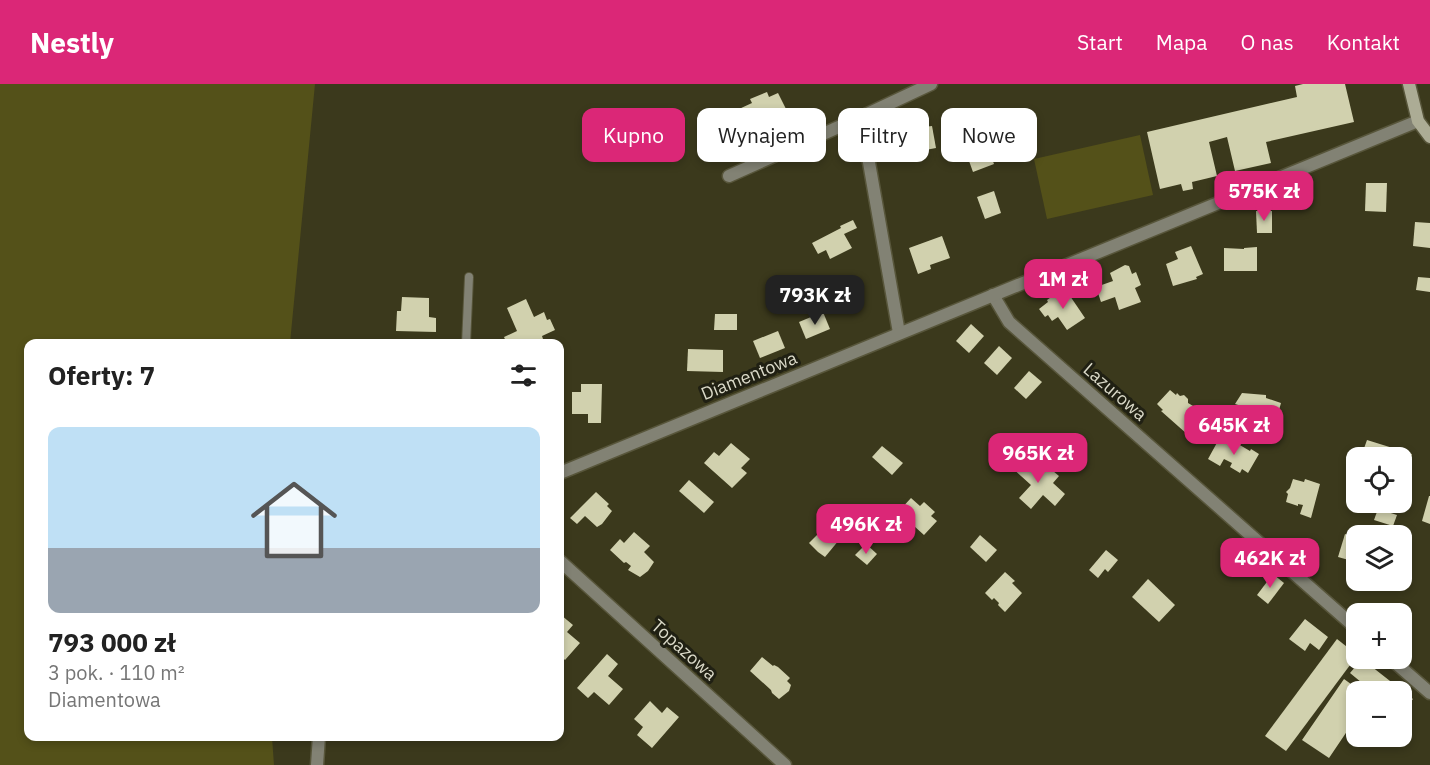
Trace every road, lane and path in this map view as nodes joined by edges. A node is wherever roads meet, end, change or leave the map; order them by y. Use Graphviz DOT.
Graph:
graph roads {
  1 [pos="931,84"];
  2 [pos="1409,84"];
  3 [pos="880,108"];
  4 [pos="1418,121"];
  5 [pos="838,127"];
  6 [pos="1430,137"];
  7 [pos="869,162"];
  8 [pos="729,176"];
  9 [pos="469,277"];
  10 [pos="993,295"];
  11 [pos="899,333"];
  12 [pos="466,339"];
  13 [pos="564,471"];
  14 [pos="564,565"];
  15 [pos="1346,619"];
  16 [pos="1403,669"];
  17 [pos="1430,693"];
  18 [pos="319,741"];
  19 [pos="317,765"];
  20 [pos="785,765"];
  1 -- 3 [label="street"];
  2 -- 4 [label="street"];
  4 -- 6 [label="street"];
  4 -- 10 [label="street, Diamentowa"];
  5 -- 8 [label="street"];
  7 -- 11 [label="street"];
  9 -- 12 [label="lane"];
  10 -- 11 [label="street, Diamentowa"];
  10 -- 15 [label="street, Lazurowa"];
  11 -- 13 [label="street, Diamentowa"];
  14 -- 20 [label="street, Topazowa"];
  16 -- 17 [label="street"];
  18 -- 19 [label="street"];
}
